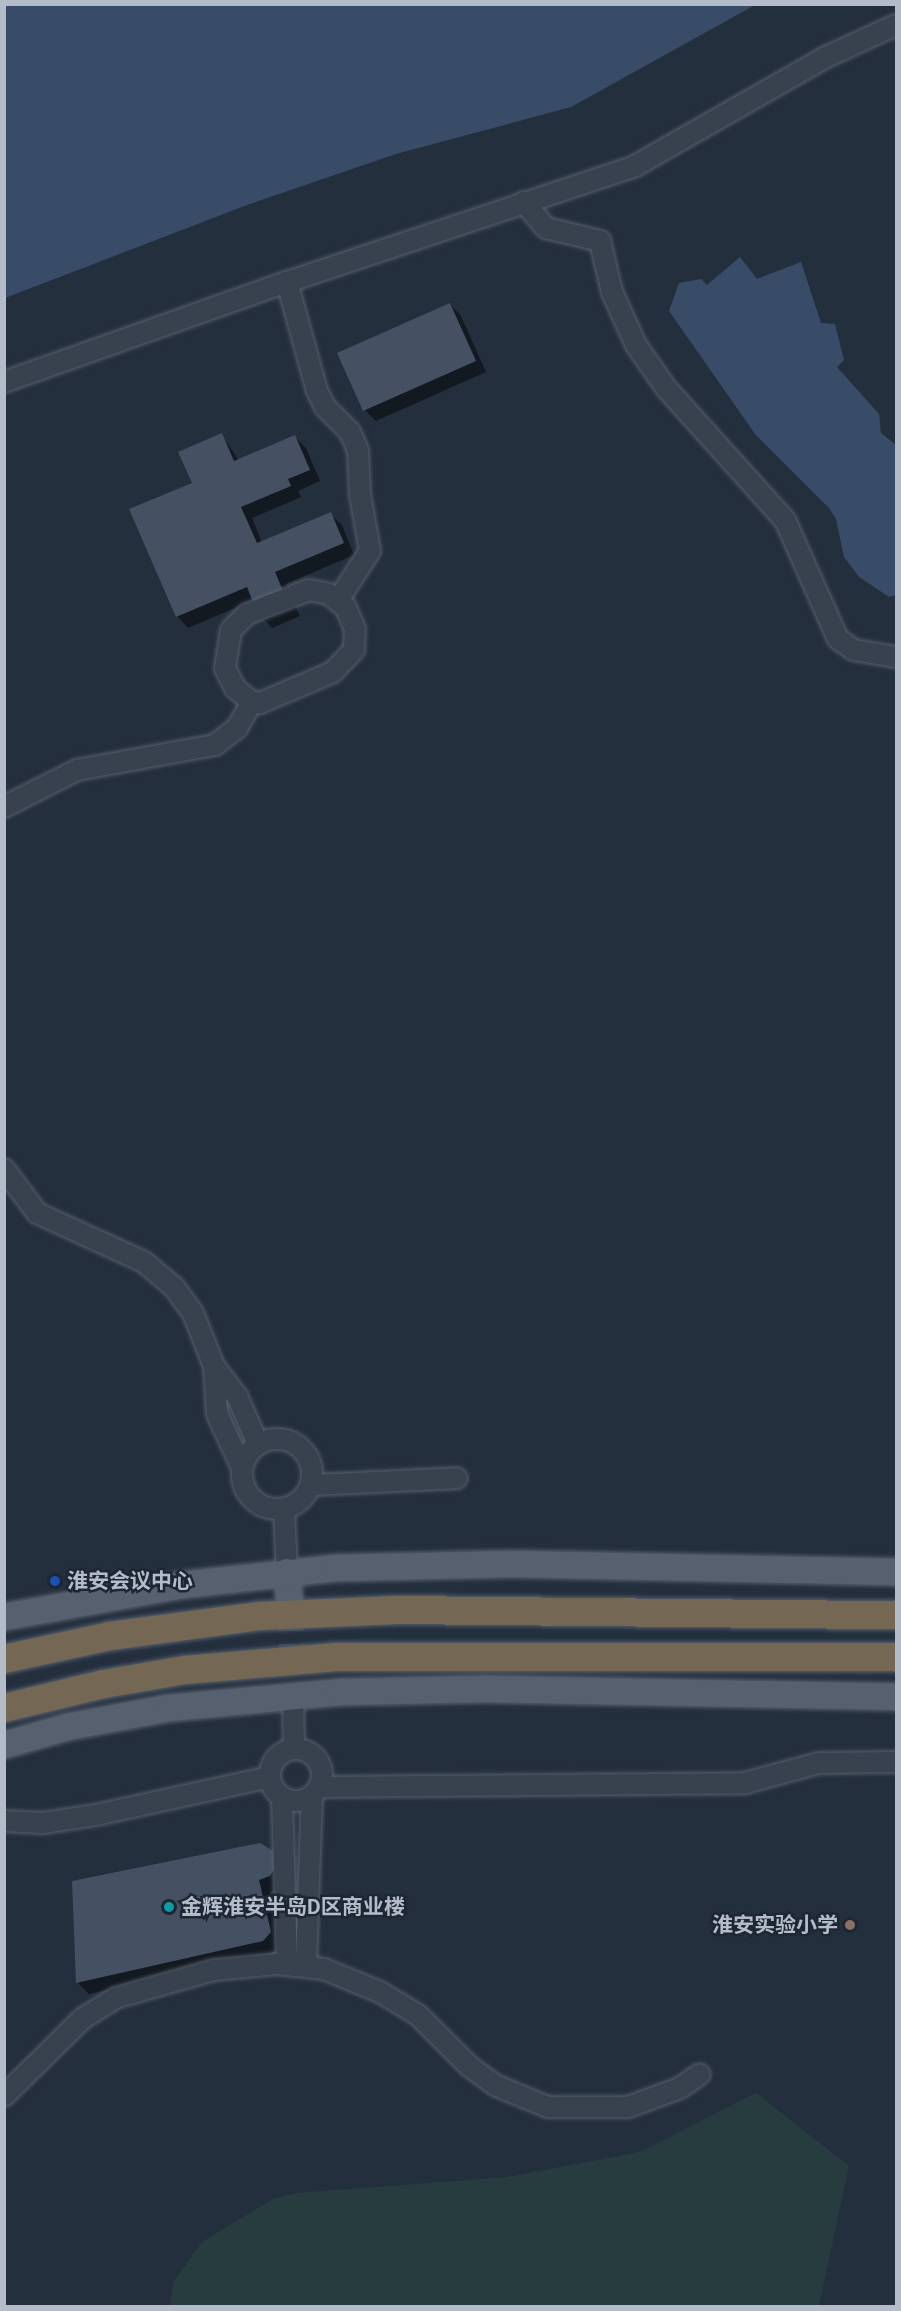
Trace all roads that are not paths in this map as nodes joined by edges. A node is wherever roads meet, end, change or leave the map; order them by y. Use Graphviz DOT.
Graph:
graph roads {
  1 [pos="897,25"];
  2 [pos="525,202"];
  3 [pos="287,282"];
  4 [pos="4,382"];
  5 [pos="338,600"];
  6 [pos="897,657"];
  7 [pos="252,702"];
  8 [pos="4,807"];
  9 [pos="4,1169"];
  10 [pos="214,1366"];
  11 [pos="258,1444"];
  12 [pos="242,1468"];
  13 [pos="457,1478"];
  14 [pos="311,1485"];
  15 [pos="284,1509"];
  16 [pos="287,1572"];
  17 [pos="897,1572"];
  18 [pos="290,1605"];
  19 [pos="897,1615"];
  20 [pos="4,1617"];
  21 [pos="897,1657"];
  22 [pos="4,1659"];
  23 [pos="293,1685"];
  24 [pos="897,1696"];
  25 [pos="4,1708"];
  26 [pos="4,1745"];
  27 [pos="294,1749"];
  28 [pos="897,1762"];
  29 [pos="270,1777"];
  30 [pos="316,1791"];
  31 [pos="282,1797"];
  32 [pos="4,1821"];
  33 [pos="296,1965"];
  34 [pos="700,2074"];
  35 [pos="4,2097"];
  1 -- 2 [label="street"];
  2 -- 3 [label="street"];
  2 -- 6 [label="street"];
  3 -- 4 [label="street"];
  3 -- 5 [label="street"];
  5 -- 7 [label="street"];
  5 -- 7 [label="street"];
  7 -- 8 [label="street"];
  9 -- 10 [label="street"];
  10 -- 11 [label="street"];
  10 -- 12 [label="street"];
  11 -- 12 [label="street"];
  11 -- 14 [label="street"];
  12 -- 15 [label="street"];
  13 -- 14 [label="street"];
  14 -- 15 [label="street"];
  15 -- 16 [label="street"];
  16 -- 17 [label="main road"];
  16 -- 18 [label="main road"];
  16 -- 20 [label="main road"];
  19 -- 22 [label="highway"];
  21 -- 25 [label="highway"];
  23 -- 24 [label="main road"];
  23 -- 26 [label="main road"];
  23 -- 27 [label="street"];
  27 -- 29 [label="street"];
  27 -- 30 [label="street"];
  28 -- 30 [label="street"];
  29 -- 31 [label="street"];
  29 -- 32 [label="street"];
  30 -- 31 [label="street"];
  30 -- 33 [label="street"];
  31 -- 33 [label="street"];
  33 -- 34 [label="street"];
  33 -- 35 [label="street"];
}
